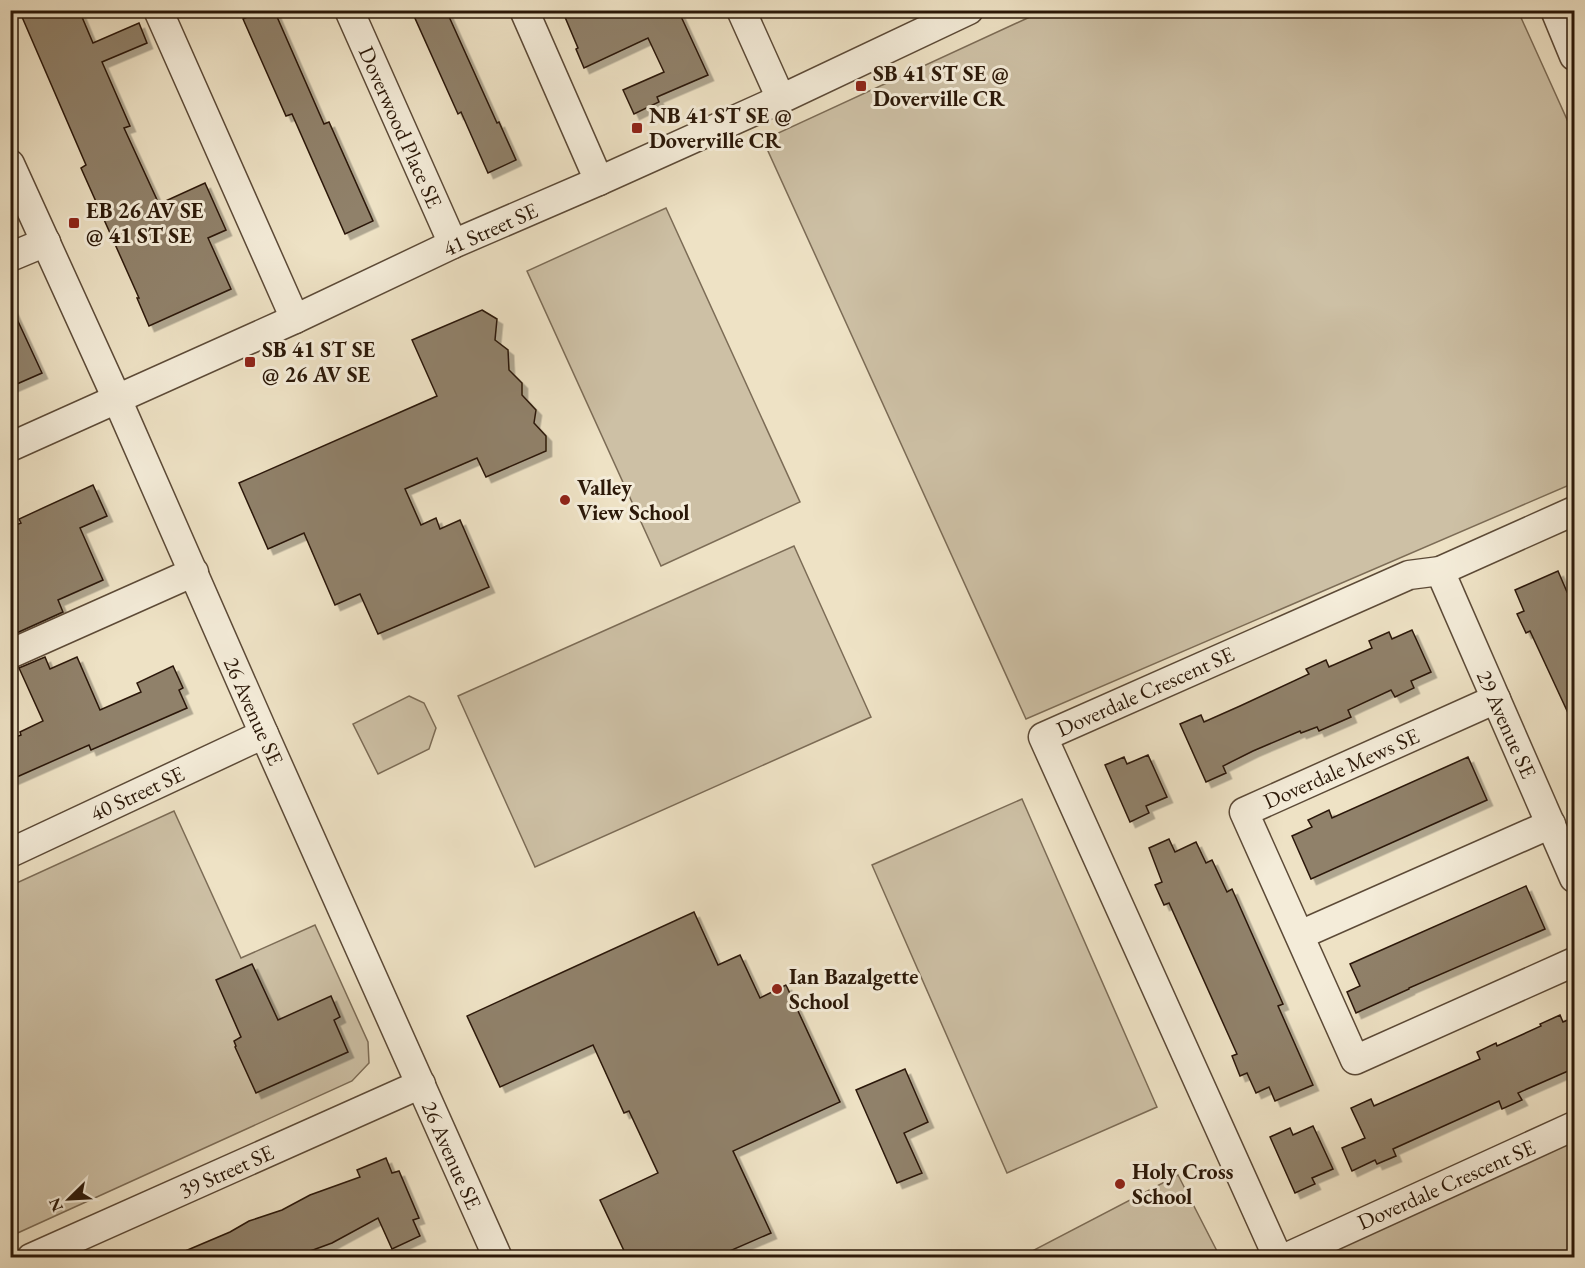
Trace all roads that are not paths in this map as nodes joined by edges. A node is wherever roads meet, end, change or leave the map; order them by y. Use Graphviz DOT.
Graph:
graph roads {
  1 [pos="158,10"];
  2 [pos="349,10"];
  3 [pos="524,10"];
  4 [pos="741,10"];
  5 [pos="969,10"];
  6 [pos="1555,10"];
  7 [pos="1575,56"];
  8 [pos="781,99"];
  9 [pos="10,164"];
  10 [pos="599,181"];
  11 [pos="46,242"];
  12 [pos="453,244"];
  13 [pos="10,257"];
  14 [pos="295,319"];
  15 [pos="117,399"];
  16 [pos="10,447"];
  17 [pos="1575,511"];
  18 [pos="1440,571"];
  19 [pos="194,572"];
  20 [pos="10,654"];
  21 [pos="1496,699"];
  22 [pos="264,734"];
  23 [pos="1551,824"];
  24 [pos="10,853"];
  25 [pos="1575,878"];
  26 [pos="1300,935"];
  27 [pos="1575,962"];
  28 [pos="421,1084"];
  29 [pos="1575,1126"];
  30 [pos="495,1256"];
  31 [pos="31,1257"];
  32 [pos="1278,1257"];
  33 [pos="1285,1257"];
  1 -- 14 [label="street"];
  2 -- 12 [label="street, Doverwood Place SE"];
  3 -- 10 [label="street"];
  4 -- 8 [label="street"];
  5 -- 8 [label="street, 41 Street SE"];
  6 -- 7 [label="street"];
  8 -- 10 [label="street, 41 Street SE"];
  9 -- 11 [label="street, 26 Avenue SE"];
  10 -- 12 [label="street, 41 Street SE"];
  11 -- 13 [label="street"];
  11 -- 15 [label="street, 26 Avenue SE"];
  12 -- 14 [label="street, 41 Street SE"];
  14 -- 15 [label="street, 41 Street SE"];
  15 -- 16 [label="street, 41 Street SE"];
  15 -- 19 [label="street, 26 Avenue SE"];
  17 -- 18 [label="street, Doverdale Crescent SE"];
  18 -- 21 [label="street, 29 Avenue SE"];
  18 -- 32 [label="street, Doverdale Crescent SE"];
  19 -- 20 [label="street"];
  19 -- 22 [label="street, 26 Avenue SE"];
  21 -- 23 [label="street, 29 Avenue SE"];
  21 -- 26 [label="street, Doverdale Mews SE"];
  22 -- 24 [label="street, 40 Street SE"];
  22 -- 28 [label="street, 26 Avenue SE"];
  23 -- 25 [label="street, 29 Avenue SE"];
  23 -- 26 [label="street"];
  26 -- 27 [label="street, Doverdale Mews SE"];
  28 -- 30 [label="street, 26 Avenue SE"];
  28 -- 31 [label="street, 39 Street SE"];
  29 -- 33 [label="street, Doverdale Crescent SE"];
}
